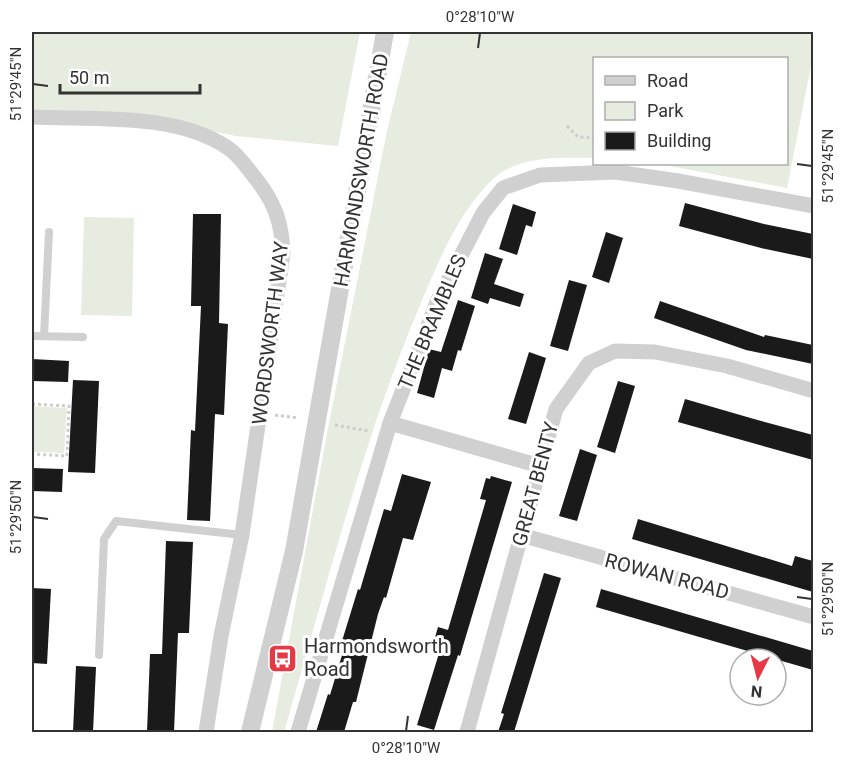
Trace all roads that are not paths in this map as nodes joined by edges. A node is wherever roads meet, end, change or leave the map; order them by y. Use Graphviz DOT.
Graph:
graph roads {
  1 [pos="385,32"];
  2 [pos="32,117"];
  3 [pos="813,206"];
  4 [pos="49,232"];
  5 [pos="32,336"];
  6 [pos="44,336"];
  7 [pos="83,337"];
  8 [pos="813,391"];
  9 [pos="388,429"];
  10 [pos="540,466"];
  11 [pos="242,535"];
  12 [pos="521,535"];
  13 [pos="813,617"];
  14 [pos="99,655"];
  15 [pos="206,732"];
  16 [pos="250,732"];
  17 [pos="298,732"];
  18 [pos="467,732"];
  1 -- 16 [label="street, HARMONDSWORTH ROAD"];
  2 -- 11 [label="street, WORDSWORTH WAY"];
  3 -- 9 [label="street, THE BRAMBLES"];
  4 -- 6 [label="lane"];
  5 -- 6 [label="lane"];
  6 -- 7 [label="lane"];
  8 -- 10 [label="street, GREAT BENTY"];
  9 -- 10 [label="street"];
  9 -- 17 [label="street, THE BRAMBLES"];
  10 -- 12 [label="street, GREAT BENTY"];
  11 -- 14 [label="lane"];
  11 -- 15 [label="street, WORDSWORTH WAY"];
  12 -- 13 [label="street, ROWAN ROAD"];
  12 -- 18 [label="street, GREAT BENTY"];
}
